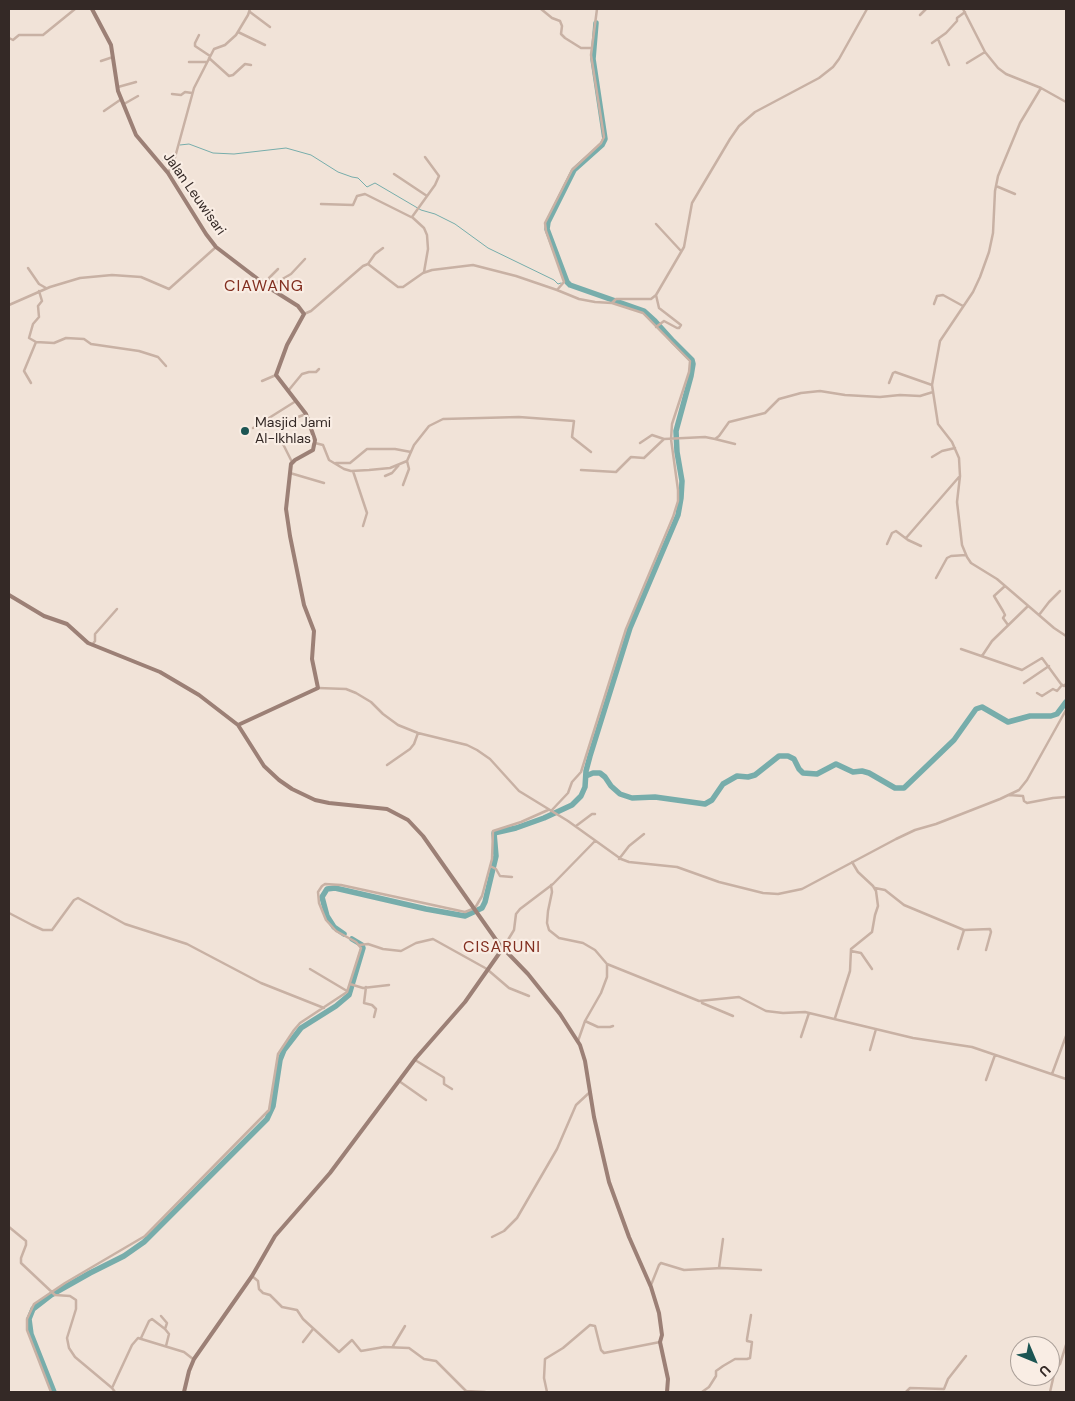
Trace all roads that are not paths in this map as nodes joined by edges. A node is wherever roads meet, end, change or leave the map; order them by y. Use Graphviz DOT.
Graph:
graph roads {
  1 [pos="75,9"];
  2 [pos="92,9"];
  3 [pos="541,9"];
  4 [pos="597,9"];
  5 [pos="867,9"];
  6 [pos="926,9"];
  7 [pos="250,10"];
  8 [pos="964,10"];
  9 [pos="920,15"];
  10 [pos="270,27"];
  11 [pos="238,32"];
  12 [pos="199,35"];
  13 [pos="9,38"];
  14 [pos="938,39"];
  15 [pos="932,43"];
  16 [pos="265,44"];
  17 [pos="592,48"];
  18 [pos="985,52"];
  19 [pos="113,57"];
  20 [pos="210,57"];
  21 [pos="101,60"];
  22 [pos="189,62"];
  23 [pos="207,62"];
  24 [pos="968,63"];
  25 [pos="251,65"];
  26 [pos="949,65"];
  27 [pos="136,82"];
  28 [pos="117,87"];
  29 [pos="1041,88"];
  30 [pos="192,92"];
  31 [pos="172,94"];
  32 [pos="138,96"];
  33 [pos="120,100"];
  34 [pos="1066,102"];
  35 [pos="122,105"];
  36 [pos="104,111"];
  37 [pos="424,157"];
  38 [pos="168,173"];
  39 [pos="394,174"];
  40 [pos="996,186"];
  41 [pos="1015,194"];
  42 [pos="427,196"];
  43 [pos="322,204"];
  44 [pos="412,217"];
  45 [pos="656,224"];
  46 [pos="216,247"];
  47 [pos="384,248"];
  48 [pos="681,251"];
  49 [pos="305,260"];
  50 [pos="368,264"];
  51 [pos="28,268"];
  52 [pos="278,269"];
  53 [pos="424,272"];
  54 [pos="275,284"];
  55 [pos="46,288"];
  56 [pos="271,289"];
  57 [pos="557,290"];
  58 [pos="39,291"];
  59 [pos="656,295"];
  60 [pos="613,302"];
  61 [pos="934,304"];
  62 [pos="9,305"];
  63 [pos="963,306"];
  64 [pos="304,314"];
  65 [pos="658,325"];
  66 [pos="36,342"];
  67 [pos="166,366"];
  68 [pos="319,369"];
  69 [pos="276,375"];
  70 [pos="262,381"];
  71 [pos="31,383"];
  72 [pos="890,383"];
  73 [pos="932,385"];
  74 [pos="288,391"];
  75 [pos="933,392"];
  76 [pos="297,400"];
  77 [pos="306,414"];
  78 [pos="282,423"];
  79 [pos="252,428"];
  80 [pos="671,439"];
  81 [pos="715,439"];
  82 [pos="664,440"];
  83 [pos="315,443"];
  84 [pos="640,443"];
  85 [pos="283,444"];
  86 [pos="735,444"];
  87 [pos="955,448"];
  88 [pos="411,452"];
  89 [pos="590,452"];
  90 [pos="932,457"];
  91 [pos="406,461"];
  92 [pos="292,462"];
  93 [pos="334,463"];
  94 [pos="400,464"];
  95 [pos="581,470"];
  96 [pos="352,471"];
  97 [pos="290,473"];
  98 [pos="385,476"];
  99 [pos="960,476"];
  100 [pos="324,483"];
  101 [pos="403,485"];
  102 [pos="363,526"];
  103 [pos="906,538"];
  104 [pos="888,544"];
  105 [pos="921,546"];
  106 [pos="966,555"];
  107 [pos="936,578"];
  108 [pos="1005,586"];
  109 [pos="1060,591"];
  110 [pos="9,594"];
  111 [pos="1028,606"];
  112 [pos="117,609"];
  113 [pos="1039,615"];
  114 [pos="1008,625"];
  115 [pos="1066,636"];
  116 [pos="92,645"];
  117 [pos="961,649"];
  118 [pos="982,656"];
  119 [pos="1049,666"];
  120 [pos="1024,683"];
  121 [pos="1066,684"];
  122 [pos="1062,686"];
  123 [pos="318,688"];
  124 [pos="1037,693"];
  125 [pos="1066,710"];
  126 [pos="238,725"];
  127 [pos="418,733"];
  128 [pos="387,765"];
  129 [pos="1008,795"];
  130 [pos="1066,797"];
  131 [pos="550,811"];
  132 [pos="595,814"];
  133 [pos="576,827"];
  134 [pos="644,834"];
  135 [pos="595,842"];
  136 [pos="619,859"];
  137 [pos="852,862"];
  138 [pos="492,867"];
  139 [pos="512,877"];
  140 [pos="551,885"];
  141 [pos="874,888"];
  142 [pos="476,910"];
  143 [pos="9,912"];
  144 [pos="964,930"];
  145 [pos="360,945"];
  146 [pos="503,948"];
  147 [pos="958,949"];
  148 [pos="986,950"];
  149 [pos="851,951"];
  150 [pos="607,964"];
  151 [pos="310,969"];
  152 [pos="872,969"];
  153 [pos="488,970"];
  154 [pos="352,985"];
  155 [pos="389,985"];
  156 [pos="366,988"];
  157 [pos="347,991"];
  158 [pos="529,996"];
  159 [pos="699,1001"];
  160 [pos="324,1008"];
  161 [pos="809,1013"];
  162 [pos="733,1016"];
  163 [pos="374,1017"];
  164 [pos="836,1018"];
  165 [pos="585,1021"];
  166 [pos="613,1026"];
  167 [pos="876,1029"];
  168 [pos="1066,1036"];
  169 [pos="801,1037"];
  170 [pos="578,1041"];
  171 [pos="870,1050"];
  172 [pos="996,1055"];
  173 [pos="414,1060"];
  174 [pos="1052,1074"];
  175 [pos="1066,1079"];
  176 [pos="986,1080"];
  177 [pos="399,1081"];
  178 [pos="452,1089"];
  179 [pos="590,1092"];
  180 [pos="426,1100"];
  181 [pos="9,1228"];
  182 [pos="492,1237"];
  183 [pos="723,1239"];
  184 [pos="719,1268"];
  185 [pos="761,1270"];
  186 [pos="252,1276"];
  187 [pos="651,1287"];
  188 [pos="54,1293"];
  189 [pos="751,1315"];
  190 [pos="161,1316"];
  191 [pos="405,1326"];
  192 [pos="165,1329"];
  193 [pos="313,1329"];
  194 [pos="140,1338"];
  195 [pos="304,1342"];
  196 [pos="660,1342"];
  197 [pos="1066,1345"];
  198 [pos="166,1346"];
  199 [pos="392,1347"];
  200 [pos="966,1356"];
  201 [pos="194,1359"];
  202 [pos="112,1388"];
  203 [pos="51,1392"];
  204 [pos="114,1392"];
  205 [pos="184,1392"];
  206 [pos="485,1392"];
  207 [pos="547,1392"];
  208 [pos="667,1392"];
  209 [pos="702,1392"];
  210 [pos="906,1392"];
  211 [pos="1050,1392"];
  1 -- 13 [label="street"];
  2 -- 19 [label="main road, Jalan Leuwisari"];
  3 -- 17 [label="street"];
  4 -- 17 [label="street"];
  5 -- 48 [label="street"];
  6 -- 9 [label="street"];
  7 -- 10 [label="street"];
  7 -- 11 [label="street"];
  8 -- 14 [label="street"];
  8 -- 18 [label="street"];
  11 -- 16 [label="street"];
  11 -- 20 [label="street"];
  12 -- 20 [label="street"];
  14 -- 15 [label="street"];
  14 -- 26 [label="street"];
  17 -- 57 [label="street"];
  18 -- 24 [label="street"];
  18 -- 29 [label="street"];
  19 -- 21 [label="street"];
  19 -- 28 [label="main road, Jalan Leuwisari"];
  20 -- 23 [label="street"];
  20 -- 25 [label="street"];
  22 -- 23 [label="street"];
  23 -- 30 [label="street"];
  27 -- 28 [label="street"];
  28 -- 33 [label="main road, Jalan Leuwisari"];
  29 -- 34 [label="street"];
  29 -- 40 [label="street"];
  30 -- 31 [label="street"];
  30 -- 38 [label="street"];
  32 -- 35 [label="street"];
  33 -- 35 [label="main road, Jalan Leuwisari"];
  33 -- 36 [label="street"];
  35 -- 38 [label="main road, Jalan Leuwisari"];
  37 -- 42 [label="street"];
  38 -- 46 [label="main road, Jalan Leuwisari"];
  39 -- 42 [label="street"];
  40 -- 41 [label="street"];
  40 -- 63 [label="street"];
  42 -- 44 [label="street"];
  43 -- 44 [label="street"];
  44 -- 53 [label="street"];
  45 -- 48 [label="street"];
  46 -- 55 [label="street"];
  46 -- 56 [label="main road, Jalan Leuwisari"];
  47 -- 50 [label="street"];
  48 -- 59 [label="street"];
  49 -- 54 [label="street"];
  50 -- 53 [label="street"];
  50 -- 64 [label="street"];
  51 -- 55 [label="street"];
  52 -- 54 [label="street"];
  53 -- 57 [label="street"];
  54 -- 56 [label="street"];
  55 -- 58 [label="street"];
  56 -- 64 [label="main road, Jalan Leuwisari"];
  57 -- 60 [label="street"];
  58 -- 62 [label="street"];
  58 -- 66 [label="street"];
  59 -- 60 [label="street"];
  59 -- 65 [label="street"];
  60 -- 65 [label="street"];
  61 -- 63 [label="street"];
  63 -- 73 [label="street"];
  64 -- 69 [label="main road"];
  65 -- 80 [label="street"];
  66 -- 67 [label="street"];
  66 -- 71 [label="street"];
  68 -- 74 [label="street"];
  69 -- 70 [label="street"];
  69 -- 74 [label="main road"];
  72 -- 73 [label="street"];
  73 -- 75 [label="street"];
  74 -- 76 [label="main road"];
  75 -- 81 [label="street"];
  75 -- 87 [label="street"];
  76 -- 77 [label="main road"];
  76 -- 79 [label="street"];
  77 -- 78 [label="street"];
  77 -- 83 [label="main road"];
  80 -- 81 [label="street"];
  80 -- 82 [label="street"];
  80 -- 131 [label="street"];
  81 -- 86 [label="street"];
  82 -- 84 [label="street"];
  82 -- 95 [label="street"];
  83 -- 92 [label="main road"];
  83 -- 93 [label="street"];
  85 -- 92 [label="street"];
  87 -- 90 [label="street"];
  87 -- 99 [label="street"];
  88 -- 89 [label="street"];
  88 -- 91 [label="street"];
  88 -- 93 [label="street"];
  91 -- 94 [label="street"];
  91 -- 101 [label="street"];
  92 -- 97 [label="main road"];
  93 -- 96 [label="street"];
  94 -- 96 [label="street"];
  94 -- 98 [label="street"];
  96 -- 102 [label="street"];
  97 -- 100 [label="street"];
  97 -- 123 [label="main road"];
  99 -- 103 [label="street"];
  99 -- 106 [label="street"];
  103 -- 104 [label="street"];
  103 -- 105 [label="street"];
  106 -- 107 [label="street"];
  106 -- 108 [label="street"];
  108 -- 111 [label="street"];
  108 -- 114 [label="street"];
  109 -- 113 [label="street"];
  110 -- 116 [label="main road"];
  111 -- 113 [label="street"];
  111 -- 114 [label="street"];
  112 -- 116 [label="street"];
  113 -- 115 [label="street"];
  114 -- 118 [label="street"];
  116 -- 126 [label="main road"];
  117 -- 118 [label="street"];
  118 -- 119 [label="street"];
  119 -- 120 [label="street"];
  119 -- 122 [label="street"];
  121 -- 122 [label="street"];
  122 -- 124 [label="street"];
  123 -- 126 [label="main road"];
  123 -- 127 [label="street"];
  125 -- 129 [label="street"];
  126 -- 142 [label="main road"];
  127 -- 128 [label="street"];
  127 -- 131 [label="street"];
  129 -- 130 [label="street"];
  129 -- 137 [label="street"];
  131 -- 133 [label="street"];
  131 -- 138 [label="street"];
  132 -- 133 [label="street"];
  133 -- 135 [label="street"];
  134 -- 136 [label="street"];
  135 -- 136 [label="street"];
  135 -- 140 [label="street"];
  136 -- 137 [label="street"];
  137 -- 141 [label="street"];
  138 -- 139 [label="street"];
  138 -- 142 [label="street"];
  140 -- 146 [label="street"];
  140 -- 150 [label="street"];
  141 -- 144 [label="street"];
  141 -- 149 [label="street"];
  142 -- 145 [label="street"];
  142 -- 146 [label="main road"];
  143 -- 160 [label="street"];
  144 -- 147 [label="street"];
  144 -- 148 [label="street"];
  145 -- 153 [label="street"];
  145 -- 154 [label="street"];
  146 -- 153 [label="main road"];
  146 -- 170 [label="main road"];
  149 -- 152 [label="street"];
  149 -- 164 [label="street"];
  150 -- 159 [label="street"];
  150 -- 165 [label="street"];
  151 -- 157 [label="street"];
  153 -- 158 [label="street"];
  153 -- 173 [label="main road"];
  154 -- 156 [label="street"];
  154 -- 157 [label="street"];
  155 -- 156 [label="street"];
  156 -- 163 [label="street"];
  157 -- 160 [label="street"];
  159 -- 161 [label="street"];
  159 -- 162 [label="street"];
  160 -- 188 [label="street"];
  161 -- 164 [label="street"];
  161 -- 169 [label="street"];
  164 -- 167 [label="street"];
  165 -- 166 [label="street"];
  165 -- 170 [label="street"];
  167 -- 171 [label="street"];
  167 -- 172 [label="street"];
  168 -- 174 [label="street"];
  170 -- 179 [label="main road"];
  172 -- 174 [label="street"];
  172 -- 176 [label="street"];
  173 -- 177 [label="main road"];
  173 -- 178 [label="street"];
  174 -- 175 [label="street"];
  177 -- 180 [label="street"];
  177 -- 186 [label="main road"];
  179 -- 182 [label="street"];
  179 -- 187 [label="main road"];
  181 -- 188 [label="street"];
  183 -- 184 [label="street"];
  184 -- 185 [label="street"];
  184 -- 187 [label="street"];
  186 -- 193 [label="street"];
  186 -- 201 [label="main road"];
  187 -- 196 [label="main road"];
  188 -- 202 [label="street"];
  188 -- 203 [label="street"];
  189 -- 209 [label="street"];
  190 -- 192 [label="street"];
  191 -- 199 [label="street"];
  192 -- 194 [label="street"];
  192 -- 198 [label="street"];
  193 -- 195 [label="street"];
  193 -- 199 [label="street"];
  194 -- 198 [label="street"];
  194 -- 202 [label="street"];
  196 -- 207 [label="street"];
  196 -- 208 [label="main road"];
  197 -- 211 [label="street"];
  198 -- 201 [label="street"];
  199 -- 206 [label="street"];
  200 -- 210 [label="street"];
  201 -- 205 [label="main road"];
  202 -- 204 [label="street"];
}
